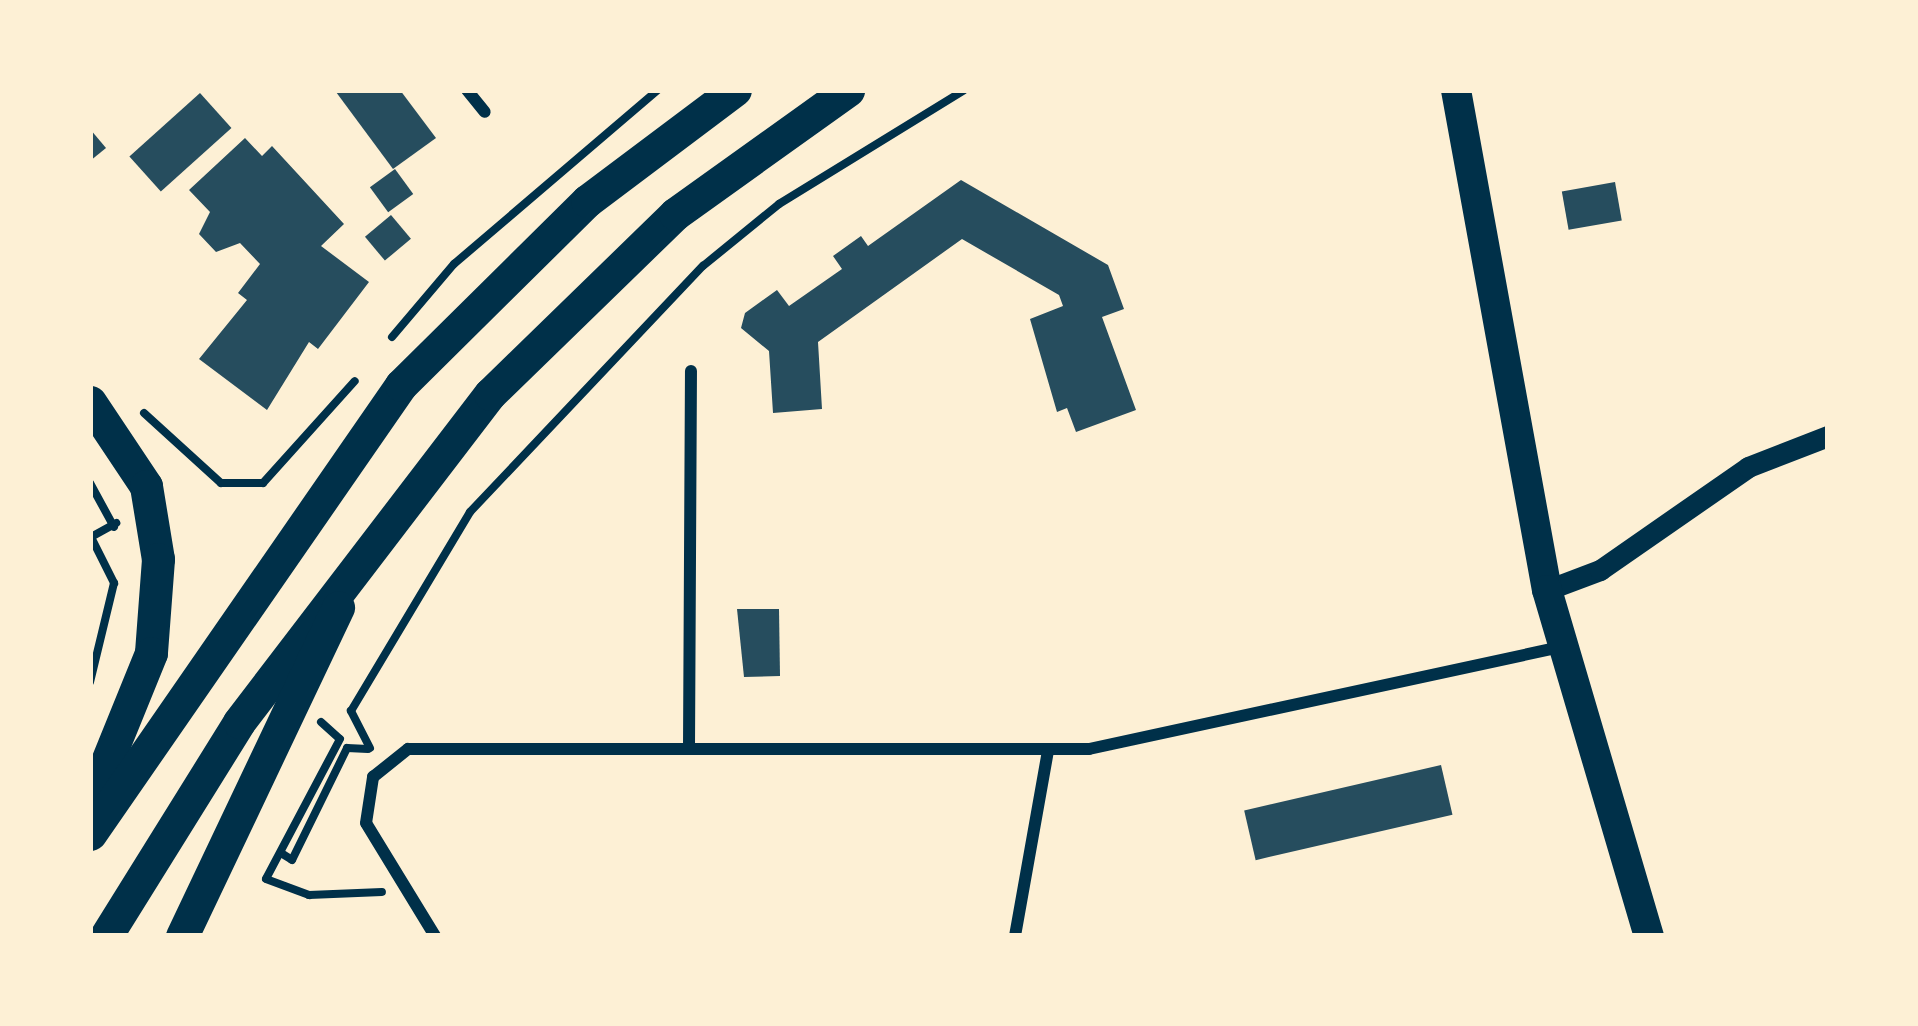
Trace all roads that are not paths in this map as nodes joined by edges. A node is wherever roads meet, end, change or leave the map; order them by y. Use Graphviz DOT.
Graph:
graph roads {
  1 [pos="467,90"];
  2 [pos="735,90"];
  3 [pos="848,90"];
  4 [pos="1456,90"];
  5 [pos="485,112"];
  6 [pos="691,370"];
  7 [pos="90,403"];
  8 [pos="1828,436"];
  9 [pos="350,571"];
  10 [pos="1547,590"];
  11 [pos="1563,646"];
  12 [pos="689,748"];
  13 [pos="1048,750"];
  14 [pos="90,802"];
  15 [pos="90,834"];
  16 [pos="106,936"];
  17 [pos="182,936"];
  18 [pos="435,936"];
  19 [pos="1015,936"];
  20 [pos="1649,936"];
  1 -- 5 [label="street"];
  2 -- 15 [label="highway"];
  3 -- 9 [label="highway"];
  4 -- 10 [label="main road"];
  6 -- 12 [label="street"];
  7 -- 14 [label="highway"];
  8 -- 10 [label="street"];
  9 -- 16 [label="highway"];
  9 -- 17 [label="highway"];
  10 -- 11 [label="main road"];
  11 -- 13 [label="street"];
  11 -- 20 [label="main road"];
  12 -- 13 [label="street"];
  12 -- 18 [label="street"];
  13 -- 19 [label="street"];
}
